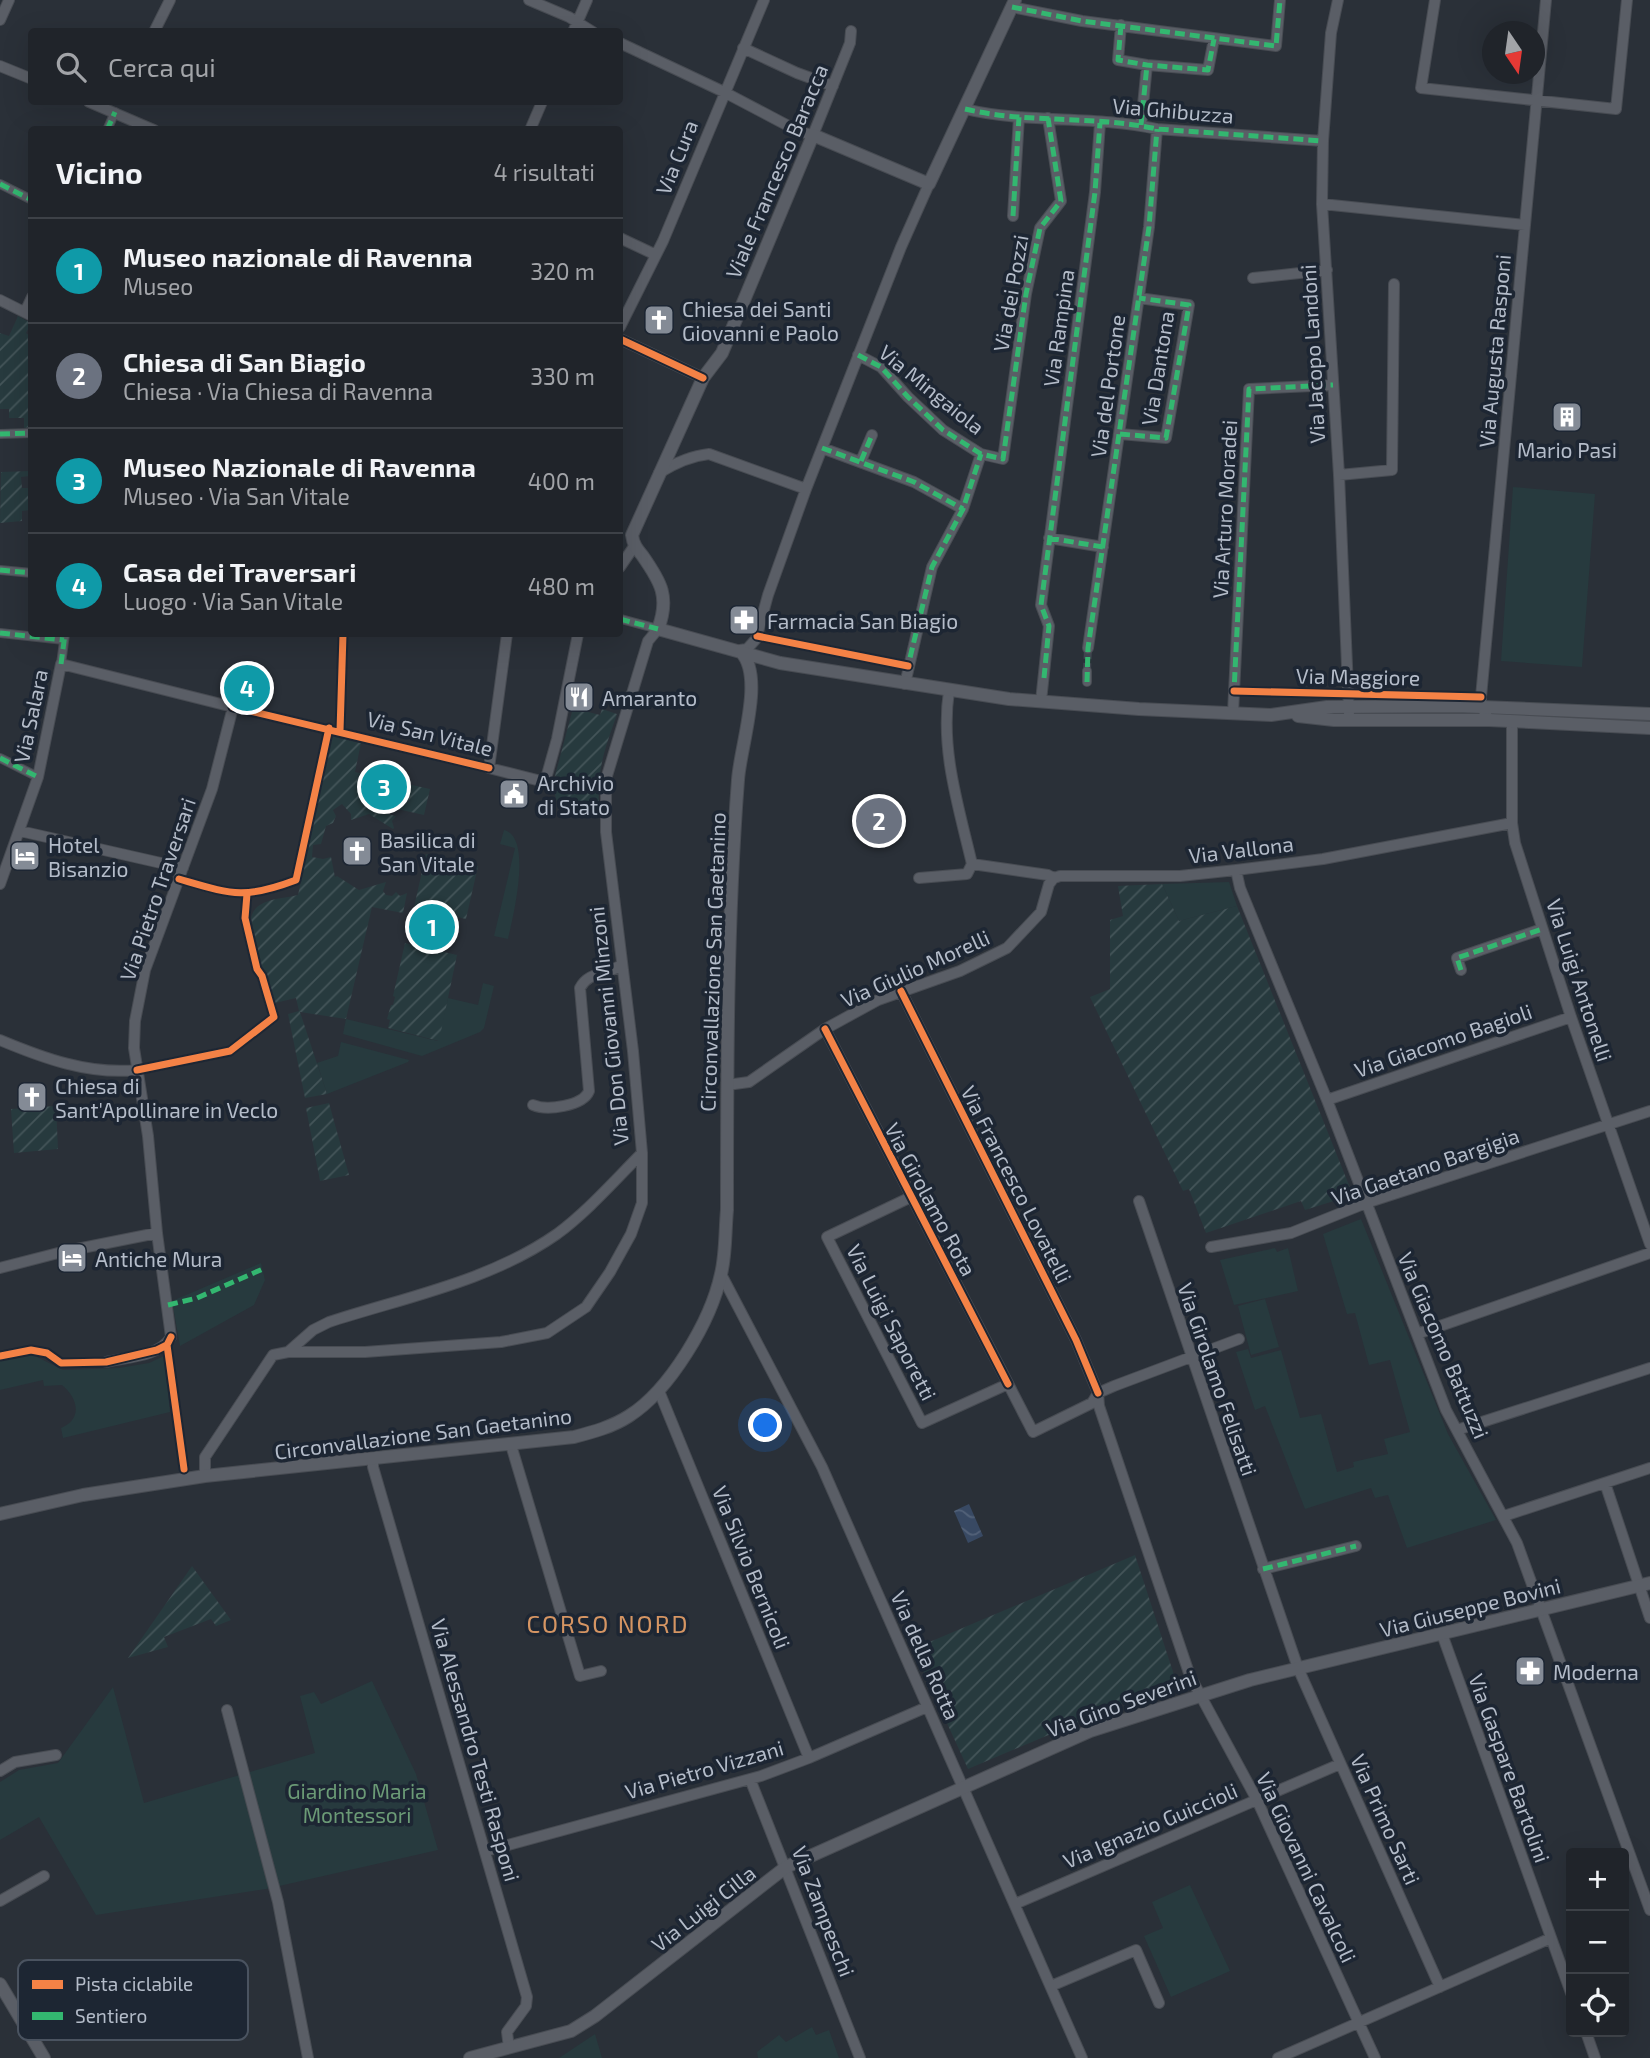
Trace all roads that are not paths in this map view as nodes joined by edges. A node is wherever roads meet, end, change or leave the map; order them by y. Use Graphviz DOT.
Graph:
graph roads {
  1 [pos="9,0"];
  2 [pos="170,0"];
  3 [pos="529,0"];
  4 [pos="587,0"];
  5 [pos="1280,0"];
  6 [pos="1338,0"];
  7 [pos="1436,0"];
  8 [pos="1546,0"];
  9 [pos="1627,0"];
  10 [pos="761,1"];
  11 [pos="1013,4"];
  12 [pos="0,20"];
  13 [pos="1121,25"];
  14 [pos="575,27"];
  15 [pos="156,28"];
  16 [pos="850,30"];
  17 [pos="1214,38"];
  18 [pos="623,44"];
  19 [pos="743,48"];
  20 [pos="1147,65"];
  21 [pos="0,66"];
  22 [pos="28,77"];
  23 [pos="833,86"];
  24 [pos="724,92"];
  25 [pos="1536,102"];
  26 [pos="541,105"];
  27 [pos="118,107"];
  28 [pos="965,109"];
  29 [pos="1019,117"];
  30 [pos="1048,118"];
  31 [pos="1100,123"];
  32 [pos="1141,125"];
  33 [pos="109,126"];
  34 [pos="148,126"];
  35 [pos="532,126"];
  36 [pos="1157,129"];
  37 [pos="814,135"];
  38 [pos="1323,141"];
  39 [pos="0,184"];
  40 [pos="929,184"];
  41 [pos="28,198"];
  42 [pos="1322,204"];
  43 [pos="1013,216"];
  44 [pos="1525,225"];
  45 [pos="623,239"];
  46 [pos="656,255"];
  47 [pos="1327,270"];
  48 [pos="1253,278"];
  49 [pos="1394,284"];
  50 [pos="1139,298"];
  51 [pos="0,300"];
  52 [pos="28,314"];
  53 [pos="623,321"];
  54 [pos="623,340"];
  55 [pos="858,355"];
  56 [pos="703,378"];
  57 [pos="1333,385"];
  58 [pos="28,433"];
  59 [pos="0,435"];
  60 [pos="872,435"];
  61 [pos="1120,435"];
  62 [pos="822,448"];
  63 [pos="981,454"];
  64 [pos="861,461"];
  65 [pos="659,473"];
  66 [pos="1339,475"];
  67 [pos="806,489"];
  68 [pos="962,509"];
  69 [pos="1049,538"];
  70 [pos="635,545"];
  71 [pos="1103,547"];
  72 [pos="623,562"];
  73 [pos="0,570"];
  74 [pos="28,573"];
  75 [pos="623,620"];
  76 [pos="658,629"];
  77 [pos="0,633"];
  78 [pos="28,635"];
  79 [pos="65,637"];
  80 [pos="343,637"];
  81 [pos="507,637"];
  82 [pos="577,637"];
  83 [pos="756,637"];
  84 [pos="1088,648"];
  85 [pos="740,650"];
  86 [pos="780,663"];
  87 [pos="61,664"];
  88 [pos="908,666"];
  89 [pos="1087,671"];
  90 [pos="753,680"];
  91 [pos="1087,682"];
  92 [pos="905,684"];
  93 [pos="949,691"];
  94 [pos="1234,691"];
  95 [pos="1349,700"];
  96 [pos="1041,701"];
  97 [pos="1481,702"];
  98 [pos="233,706"];
  99 [pos="1574,710"];
  100 [pos="1233,713"];
  101 [pos="1283,714"];
  102 [pos="1650,714"];
  103 [pos="1344,720"];
  104 [pos="1489,720"];
  105 [pos="1512,721"];
  106 [pos="329,728"];
  107 [pos="1650,728"];
  108 [pos="340,730"];
  109 [pos="0,758"];
  110 [pos="489,768"];
  111 [pos="37,776"];
  112 [pos="1512,822"];
  113 [pos="20,831"];
  114 [pos="972,864"];
  115 [pos="1236,870"];
  116 [pos="181,873"];
  117 [pos="919,878"];
  118 [pos="1054,878"];
  119 [pos="0,884"];
  120 [pos="247,894"];
  121 [pos="1542,929"];
  122 [pos="622,964"];
  123 [pos="1461,970"];
  124 [pos="901,991"];
  125 [pos="1571,1017"];
  126 [pos="825,1029"];
  127 [pos="0,1040"];
  128 [pos="137,1070"];
  129 [pos="727,1084"];
  130 [pos="1327,1100"];
  131 [pos="533,1105"];
  132 [pos="1650,1111"];
  133 [pos="1609,1125"];
  134 [pos="642,1153"];
  135 [pos="911,1197"];
  136 [pos="1139,1201"];
  137 [pos="1366,1203"];
  138 [pos="157,1233"];
  139 [pos="1650,1244"];
  140 [pos="1211,1247"];
  141 [pos="1650,1253"];
  142 [pos="0,1268"];
  143 [pos="721,1274"];
  144 [pos="1417,1334"];
  145 [pos="1239,1339"];
  146 [pos="289,1352"];
  147 [pos="1191,1357"];
  148 [pos="106,1362"];
  149 [pos="1650,1368"];
  150 [pos="1008,1384"];
  151 [pos="659,1391"];
  152 [pos="1098,1393"];
  153 [pos="1457,1430"];
  154 [pos="510,1445"];
  155 [pos="373,1460"];
  156 [pos="1650,1468"];
  157 [pos="205,1476"];
  158 [pos="1605,1483"];
  159 [pos="0,1514"];
  160 [pos="1504,1516"];
  161 [pos="1356,1546"];
  162 [pos="1263,1569"];
  163 [pos="1645,1584"];
  164 [pos="1540,1610"];
  165 [pos="1650,1618"];
  166 [pos="1442,1634"];
  167 [pos="1298,1668"];
  168 [pos="601,1671"];
  169 [pos="1199,1695"];
  170 [pos="927,1707"];
  171 [pos="228,1710"];
  172 [pos="56,1755"];
  173 [pos="809,1758"];
  174 [pos="1339,1764"];
  175 [pos="1,1768"];
  176 [pos="750,1779"];
  177 [pos="963,1787"];
  178 [pos="1256,1800"];
  179 [pos="486,1851"];
  180 [pos="786,1867"];
  181 [pos="44,1875"];
  182 [pos="0,1901"];
  183 [pos="1015,1904"];
  184 [pos="1650,1910"];
  185 [pos="1551,1938"];
  186 [pos="1566,1979"];
  187 [pos="0,1984"];
  188 [pos="1051,1986"];
  189 [pos="1440,1987"];
  190 [pos="1159,2003"];
  191 [pos="18,2014"];
  192 [pos="1359,2022"];
  193 [pos="1588,2037"];
  194 [pos="33,2040"];
  195 [pos="509,2048"];
  196 [pos="44,2058"];
  197 [pos="308,2058"];
  198 [pos="470,2058"];
  199 [pos="860,2058"];
  200 [pos="1082,2058"];
  201 [pos="1278,2058"];
  202 [pos="1375,2058"];
  203 [pos="1595,2058"];
  1 -- 12 [label="street"];
  2 -- 15 [label="street"];
  3 -- 14 [label="street"];
  4 -- 14 [label="street"];
  5 -- 17 [label="street"];
  6 -- 38 [label="street, Via Jacopo Landoni"];
  7 -- 25 [label="street"];
  8 -- 25 [label="street, Via Augusta Rasponi"];
  9 -- 25 [label="street"];
  10 -- 19 [label="street, Via Cura"];
  11 -- 13 [label="street"];
  11 -- 28 [label="street"];
  13 -- 17 [label="street"];
  13 -- 20 [label="street"];
  16 -- 23 [label="street, Viale Francesco Baracca"];
  17 -- 20 [label="street"];
  18 -- 24 [label="street"];
  19 -- 23 [label="street"];
  19 -- 24 [label="street, Via Cura"];
  20 -- 32 [label="street"];
  21 -- 22 [label="street"];
  23 -- 37 [label="street, Viale Francesco Baracca"];
  24 -- 37 [label="street"];
  24 -- 46 [label="street, Via Cura"];
  25 -- 44 [label="street, Via Augusta Rasponi"];
  26 -- 35 [label="street"];
  27 -- 33 [label="street"];
  27 -- 34 [label="street"];
  28 -- 29 [label="street, Via Ghibuzza"];
  28 -- 40 [label="street"];
  29 -- 30 [label="street, Via Ghibuzza"];
  29 -- 43 [label="street"];
  30 -- 31 [label="street, Via Ghibuzza"];
  30 -- 63 [label="street, Via dei Pozzi"];
  31 -- 32 [label="street, Via Ghibuzza"];
  31 -- 69 [label="street, Via Rampina"];
  32 -- 36 [label="street, Via Ghibuzza"];
  36 -- 38 [label="street, Via Ghibuzza"];
  36 -- 50 [label="street, Via del Portone"];
  37 -- 40 [label="street"];
  37 -- 56 [label="street, Viale Francesco Baracca"];
  38 -- 42 [label="street, Via Jacopo Landoni"];
  39 -- 41 [label="street"];
  40 -- 55 [label="street"];
  42 -- 44 [label="street"];
  42 -- 47 [label="street, Via Jacopo Landoni"];
  44 -- 97 [label="street, Via Augusta Rasponi"];
  45 -- 46 [label="street"];
  46 -- 53 [label="street, Via Cura"];
  47 -- 48 [label="street"];
  47 -- 57 [label="street, Via Jacopo Landoni"];
  49 -- 66 [label="street"];
  50 -- 61 [label="street, Via del Portone"];
  50 -- 61 [label="street, Via Dantona"];
  51 -- 52 [label="street"];
  54 -- 56 [label="street"];
  55 -- 62 [label="street"];
  55 -- 63 [label="street, Via Mingaiola"];
  56 -- 65 [label="street, Viale Francesco Baracca"];
  57 -- 66 [label="street, Via Jacopo Landoni"];
  57 -- 94 [label="street, Via Arturo Moradei"];
  58 -- 59 [label="street"];
  60 -- 64 [label="street"];
  61 -- 71 [label="street, Via del Portone"];
  62 -- 64 [label="street"];
  62 -- 67 [label="street"];
  63 -- 68 [label="street"];
  64 -- 68 [label="street"];
  65 -- 67 [label="street"];
  65 -- 70 [label="street, Viale Francesco Baracca"];
  66 -- 95 [label="street, Via Jacopo Landoni"];
  67 -- 83 [label="street"];
  68 -- 88 [label="street"];
  69 -- 71 [label="street"];
  69 -- 96 [label="street, Via Rampina"];
  70 -- 72 [label="street"];
  70 -- 76 [label="street"];
  71 -- 84 [label="street, Via del Portone"];
  73 -- 74 [label="street"];
  75 -- 76 [label="street"];
  76 -- 85 [label="street, Via Maggiore"];
  76 -- 122 [label="street, Via Don Giovanni Minzoni"];
  77 -- 78 [label="street"];
  79 -- 87 [label="street, Via Salara"];
  80 -- 108 [label="street"];
  81 -- 110 [label="street"];
  82 -- 110 [label="street, Via San Vitale"];
  83 -- 85 [label="street"];
  83 -- 86 [label="street"];
  83 -- 88 [label="street"];
  85 -- 86 [label="street, Via Maggiore"];
  85 -- 90 [label="street"];
  86 -- 90 [label="street"];
  86 -- 92 [label="street, Via Maggiore"];
  87 -- 98 [label="street, Via San Vitale"];
  87 -- 111 [label="street, Via Salara"];
  88 -- 92 [label="street"];
  89 -- 91 [label="street"];
  90 -- 129 [label="street, Circonvallazione San Gaetanino"];
  92 -- 93 [label="street, Via Maggiore"];
  93 -- 96 [label="street, Via Maggiore"];
  93 -- 114 [label="street"];
  94 -- 95 [label="street, Via Maggiore"];
  94 -- 100 [label="street, Via Arturo Moradei"];
  95 -- 97 [label="street, Via Maggiore"];
  95 -- 101 [label="street, Via Maggiore"];
  95 -- 103 [label="street"];
  96 -- 100 [label="street, Via Maggiore"];
  97 -- 99 [label="street, Via Maggiore"];
  97 -- 104 [label="street"];
  98 -- 106 [label="street, Via San Vitale"];
  98 -- 116 [label="street, Via Pietro Traversari"];
  99 -- 102 [label="street, Via Maggiore"];
  99 -- 105 [label="street"];
  100 -- 101 [label="street, Via Maggiore"];
  101 -- 103 [label="street, Via Maggiore"];
  103 -- 104 [label="street, Via Maggiore"];
  104 -- 105 [label="street, Via Maggiore"];
  105 -- 107 [label="street, Via Maggiore"];
  105 -- 112 [label="street, Via Luigi Antonelli"];
  106 -- 108 [label="street, Via San Vitale"];
  106 -- 120 [label="street"];
  108 -- 110 [label="street, Via San Vitale"];
  109 -- 111 [label="street"];
  111 -- 113 [label="street, Via Salara"];
  112 -- 115 [label="street, Via Vallona"];
  112 -- 121 [label="street, Via Luigi Antonelli"];
  113 -- 116 [label="street"];
  113 -- 119 [label="street, Via Salara"];
  114 -- 117 [label="street"];
  114 -- 118 [label="street, Via Vallona"];
  115 -- 118 [label="street, Via Vallona"];
  115 -- 130 [label="street, Via Giacomo Battuzzi"];
  116 -- 120 [label="street"];
  116 -- 128 [label="street, Via Pietro Traversari"];
  118 -- 124 [label="street, Via Giulio Morelli"];
  120 -- 128 [label="street"];
  121 -- 123 [label="street"];
  121 -- 125 [label="street, Via Luigi Antonelli"];
  122 -- 131 [label="street"];
  122 -- 134 [label="street, Via Don Giovanni Minzoni"];
  124 -- 126 [label="street, Via Giulio Morelli"];
  124 -- 152 [label="street, Via Francesco Lovatelli"];
  125 -- 130 [label="street, Via Giacomo Bagioli"];
  125 -- 133 [label="street, Via Luigi Antonelli"];
  126 -- 129 [label="street, Via Giulio Morelli"];
  126 -- 135 [label="street, Via Girolamo Rota"];
  127 -- 128 [label="street"];
  128 -- 138 [label="street, Via Pietro Traversari"];
  129 -- 143 [label="street, Circonvallazione San Gaetanino"];
  130 -- 137 [label="street, Via Giacomo Battuzzi"];
  132 -- 133 [label="street, Via Gaetano Bargigia"];
  133 -- 137 [label="street, Via Gaetano Bargigia"];
  133 -- 139 [label="street, Via Luigi Antonelli"];
  134 -- 146 [label="street, Via Don Giovanni Minzoni"];
  134 -- 146 [label="street"];
  135 -- 150 [label="street, Via Girolamo Rota"];
  135 -- 150 [label="street, Via Luigi Saporetti"];
  136 -- 147 [label="street, Via Girolamo Felisatti"];
  137 -- 140 [label="street, Via Gaetano Bargigia"];
  137 -- 144 [label="street, Via Giacomo Battuzzi"];
  138 -- 142 [label="street"];
  138 -- 148 [label="street, Via Pietro Traversari"];
  141 -- 144 [label="street"];
  143 -- 151 [label="street, Circonvallazione San Gaetanino"];
  143 -- 170 [label="street, Via della Rotta"];
  144 -- 153 [label="street, Via Giacomo Battuzzi"];
  145 -- 147 [label="street"];
  146 -- 157 [label="street, Via Don Giovanni Minzoni"];
  147 -- 152 [label="street"];
  147 -- 162 [label="street, Via Girolamo Felisatti"];
  149 -- 153 [label="street"];
  150 -- 152 [label="street, Via Girolamo Rota"];
  151 -- 154 [label="street, Circonvallazione San Gaetanino"];
  151 -- 173 [label="street, Via Silvio Bernicoli"];
  152 -- 169 [label="street, Via Francesco Lovatelli"];
  153 -- 160 [label="street, Via Giacomo Battuzzi"];
  154 -- 155 [label="street, Circonvallazione San Gaetanino"];
  154 -- 168 [label="street"];
  155 -- 157 [label="street, Circonvallazione San Gaetanino"];
  155 -- 179 [label="street, Via Alessandro Testi Rasponi"];
  156 -- 158 [label="street"];
  157 -- 159 [label="street, Circonvallazione San Gaetanino"];
  158 -- 160 [label="street"];
  158 -- 163 [label="street"];
  160 -- 164 [label="street, Via Giacomo Battuzzi"];
  161 -- 162 [label="street"];
  162 -- 167 [label="street, Via Girolamo Felisatti"];
  163 -- 164 [label="street, Via Giuseppe Bovini"];
  163 -- 165 [label="street"];
  164 -- 166 [label="street, Via Giuseppe Bovini"];
  164 -- 184 [label="street, Via Giacomo Battuzzi"];
  166 -- 167 [label="street, Via Giuseppe Bovini"];
  166 -- 185 [label="street, Via Gaspare Bartolini"];
  167 -- 169 [label="street, Via Gino Severini"];
  167 -- 174 [label="street, Via Primo Sarti"];
  169 -- 177 [label="street, Via Gino Severini"];
  169 -- 178 [label="street, Via Giovanni Cavalcoli"];
  170 -- 173 [label="street, Via Pietro Vizzani"];
  170 -- 177 [label="street, Via della Rotta"];
  171 -- 197 [label="street"];
  172 -- 175 [label="street"];
  173 -- 176 [label="street, Via Pietro Vizzani"];
  174 -- 178 [label="street, Via Ignazio Guiccioli"];
  174 -- 189 [label="street, Via Primo Sarti"];
  176 -- 179 [label="street, Via Pietro Vizzani"];
  176 -- 180 [label="street, Via Zampeschi"];
  177 -- 180 [label="street, Via Luigi Cilla"];
  177 -- 183 [label="street, Via della Rotta"];
  178 -- 183 [label="street, Via Ignazio Guiccioli"];
  178 -- 192 [label="street, Via Giovanni Cavalcoli"];
  179 -- 195 [label="street, Via Alessandro Testi Rasponi"];
  180 -- 195 [label="street, Via Luigi Cilla"];
  180 -- 199 [label="street, Via Zampeschi"];
  181 -- 182 [label="street"];
  183 -- 188 [label="street, Via della Rotta"];
  185 -- 186 [label="street, Via Gaspare Bartolini"];
  185 -- 189 [label="street"];
  187 -- 191 [label="street"];
  188 -- 190 [label="street"];
  188 -- 200 [label="street, Via della Rotta"];
  189 -- 192 [label="street"];
  192 -- 201 [label="street"];
  192 -- 202 [label="street, Via Giovanni Cavalcoli"];
  193 -- 203 [label="street"];
  194 -- 196 [label="street"];
  195 -- 198 [label="street, Via Luigi Cilla"];
}
